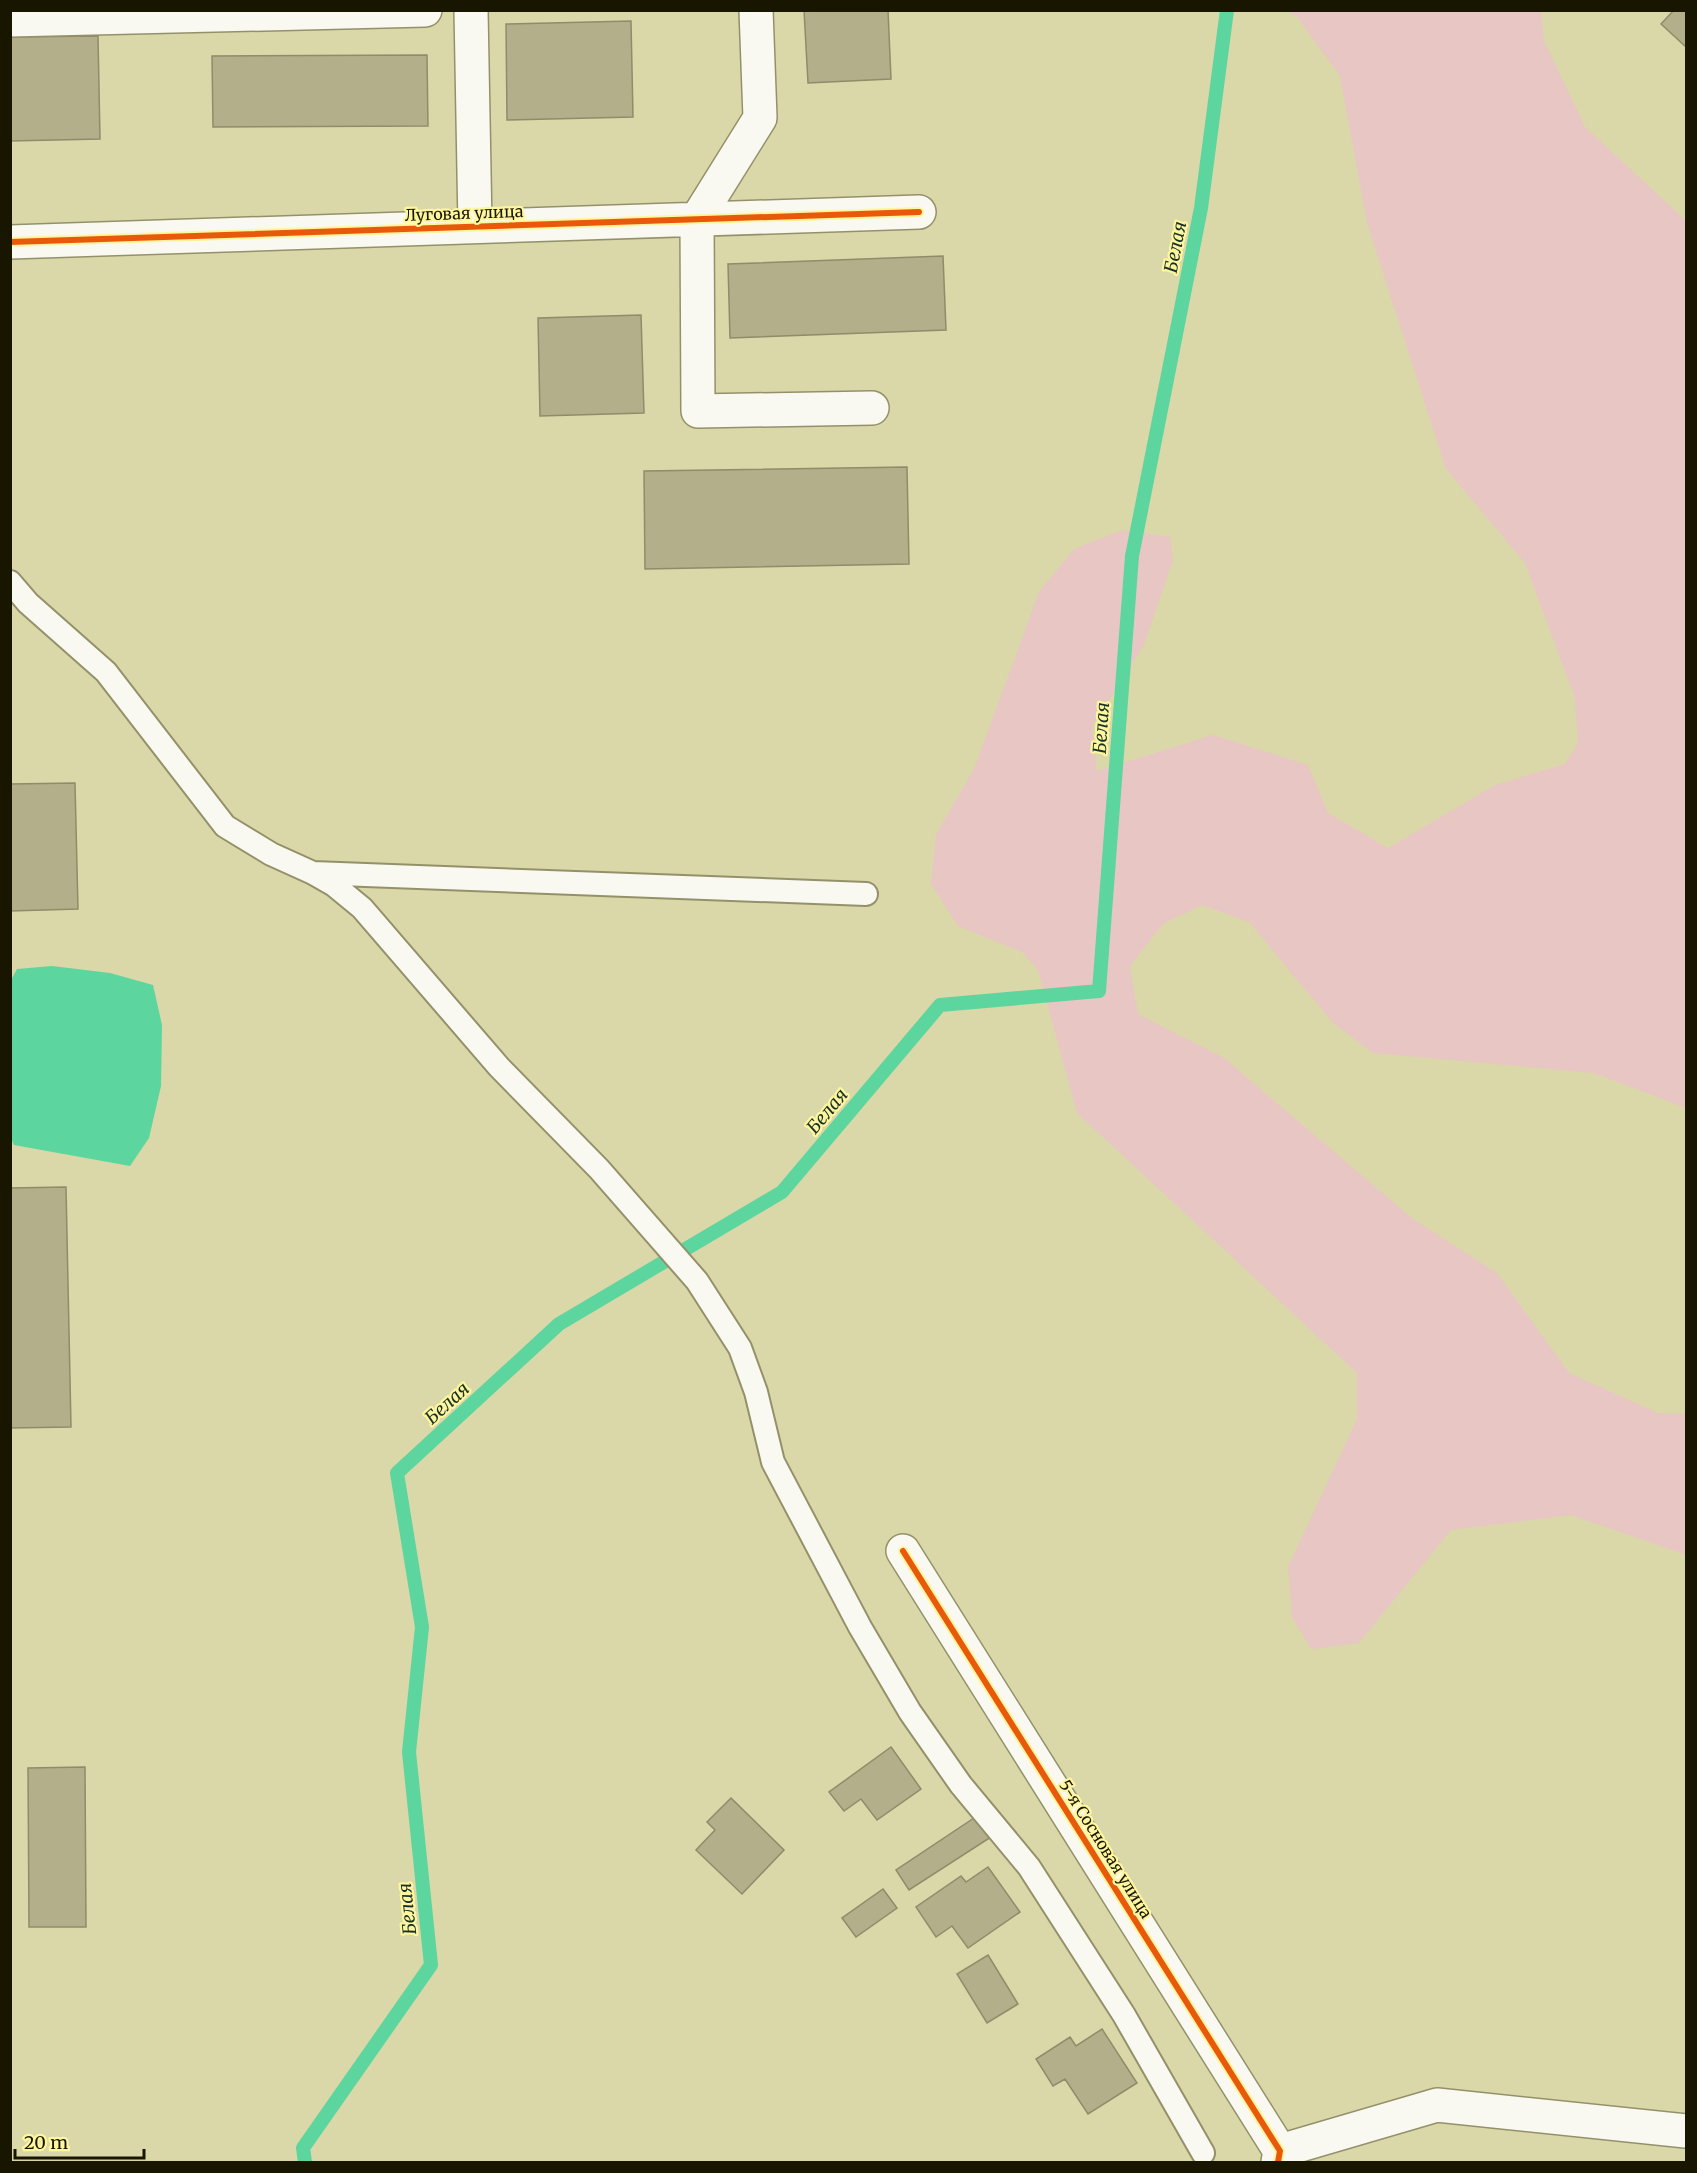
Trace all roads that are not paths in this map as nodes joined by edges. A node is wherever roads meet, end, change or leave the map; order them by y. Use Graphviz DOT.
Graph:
graph roads {
  1 [pos="425,10"];
  2 [pos="471,10"];
  3 [pos="756,10"];
  4 [pos="10,20"];
  5 [pos="919,212"];
  6 [pos="697,219"];
  7 [pos="475,226"];
  8 [pos="10,242"];
  9 [pos="872,408"];
  10 [pos="10,582"];
  11 [pos="313,873"];
  12 [pos="866,894"];
  13 [pos="903,1551"];
  14 [pos="1686,2131"];
  15 [pos="1203,2153"];
  16 [pos="1279,2157"];
  1 -- 4 [label="street"];
  2 -- 7 [label="street, Луговая улица"];
  3 -- 6 [label="street"];
  5 -- 6 [label="street, Луговая улица"];
  6 -- 7 [label="street, Луговая улица"];
  6 -- 9 [label="street"];
  7 -- 8 [label="street, Луговая улица"];
  10 -- 11 [label="lane"];
  11 -- 12 [label="lane"];
  11 -- 15 [label="lane"];
  13 -- 16 [label="street, 5-я Сосновая улица"];
  14 -- 16 [label="street"];
}
